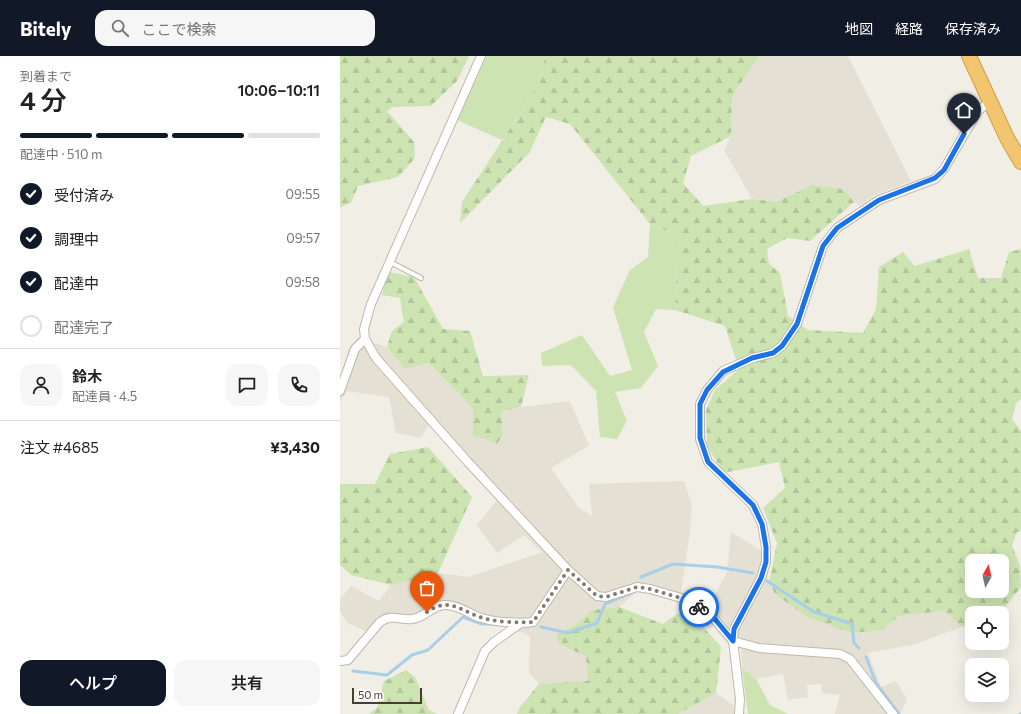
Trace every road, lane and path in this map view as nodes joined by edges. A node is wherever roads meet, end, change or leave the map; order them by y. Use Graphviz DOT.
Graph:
graph roads {
  1 [pos="481,56"];
  2 [pos="969,56"];
  3 [pos="989,102"];
  4 [pos="1021,162"];
  5 [pos="390,262"];
  6 [pos="422,278"];
  7 [pos="365,338"];
  8 [pos="340,390"];
  9 [pos="568,570"];
  10 [pos="521,623"];
  11 [pos="733,641"];
  12 [pos="340,661"];
  13 [pos="458,714"];
  14 [pos="738,714"];
  15 [pos="893,714"];
  1 -- 5 [label="street"];
  2 -- 3 [label="highway"];
  3 -- 4 [label="highway"];
  3 -- 11 [label="street"];
  5 -- 6 [label="lane"];
  5 -- 7 [label="street"];
  7 -- 8 [label="street"];
  7 -- 9 [label="street"];
  9 -- 10 [label="street"];
  9 -- 11 [label="street"];
  10 -- 12 [label="street"];
  10 -- 13 [label="street"];
  11 -- 14 [label="street"];
  11 -- 15 [label="street"];
}
